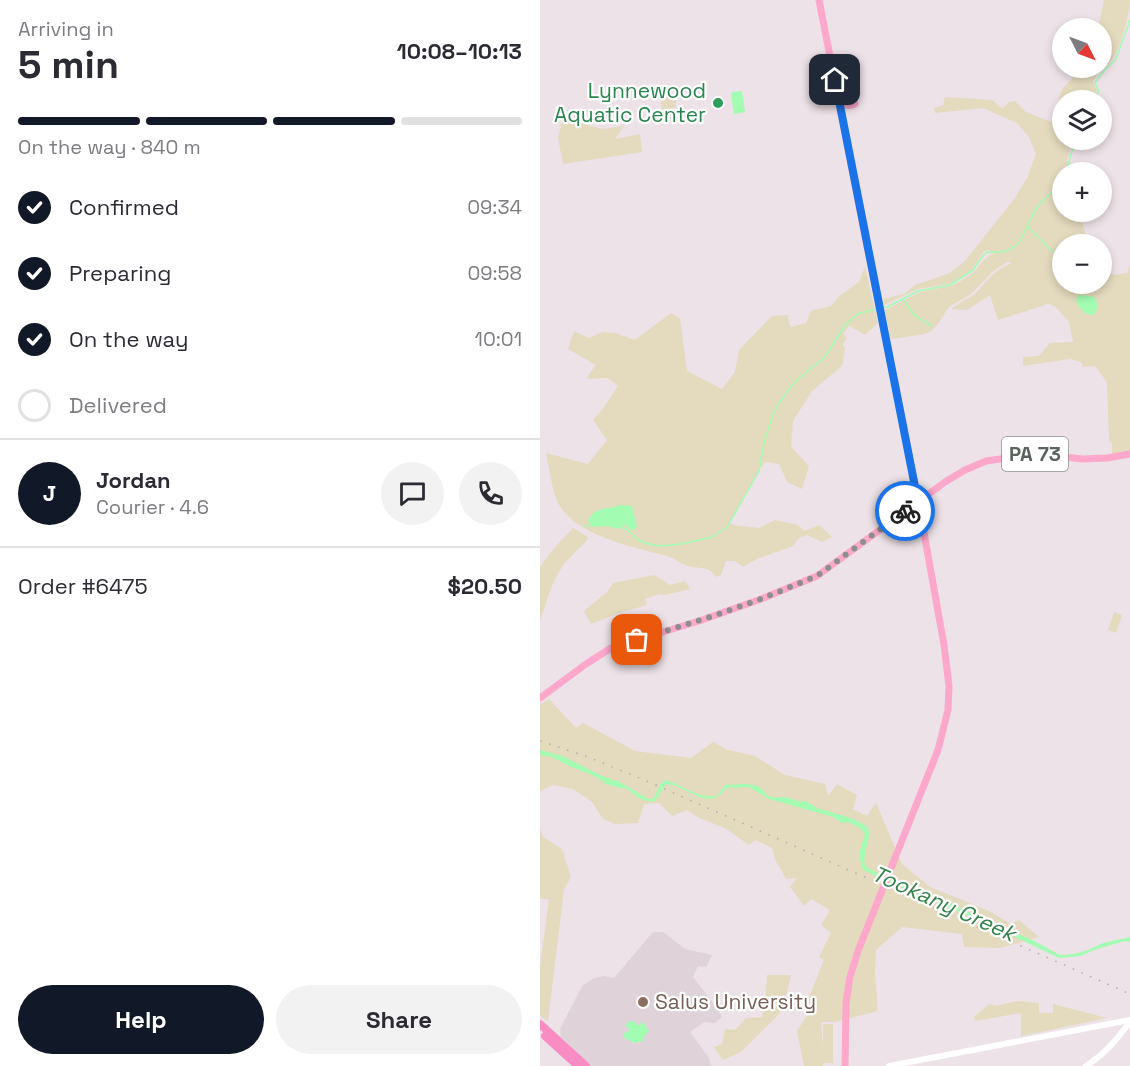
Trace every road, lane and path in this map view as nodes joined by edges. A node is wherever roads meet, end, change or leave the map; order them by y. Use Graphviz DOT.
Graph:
graph roads {
  1 [pos="819,0"];
  2 [pos="839,99"];
  3 [pos="855,104"];
  4 [pos="1130,454"];
  5 [pos="918,502"];
  6 [pos="540,699"];
  7 [pos="1130,1021"];
  8 [pos="540,1024"];
  9 [pos="1108,1024"];
  10 [pos="540,1031"];
  11 [pos="1116,1039"];
  12 [pos="844,1064"];
  13 [pos="578,1066"];
  14 [pos="586,1066"];
  15 [pos="889,1066"];
  16 [pos="1086,1066"];
  1 -- 2 [label="main road"];
  2 -- 3 [label="main road"];
  2 -- 5 [label="main road"];
  4 -- 5 [label="main road, PA 73"];
  5 -- 6 [label="main road"];
  5 -- 12 [label="main road"];
  7 -- 9 [label="main road"];
  7 -- 11 [label="main road"];
  8 -- 14 [label="highway"];
  9 -- 11 [label="main road"];
  9 -- 15 [label="main road"];
  10 -- 13 [label="highway"];
  11 -- 16 [label="main road"];
}
